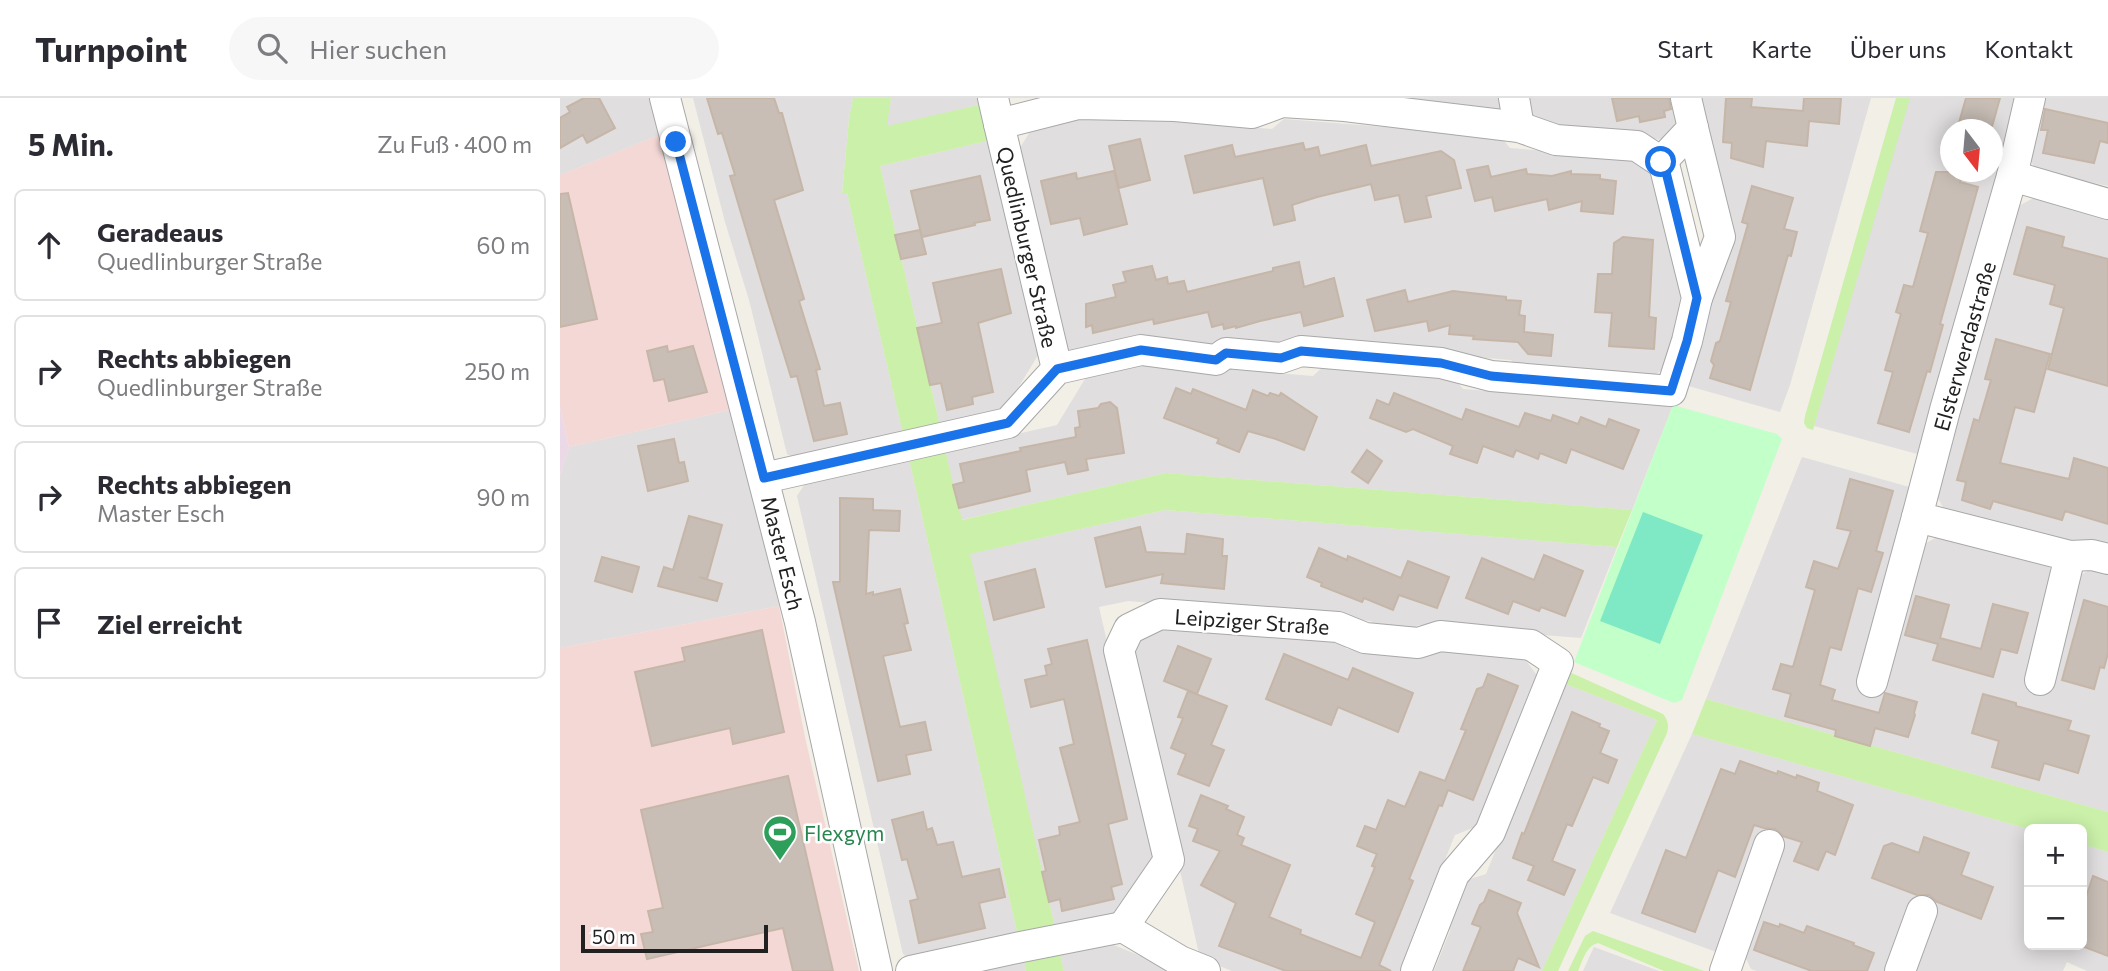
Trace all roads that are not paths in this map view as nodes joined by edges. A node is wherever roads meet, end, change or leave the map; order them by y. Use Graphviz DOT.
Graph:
graph roads {
  1 [pos="665,98"];
  2 [pos="1514,98"];
  3 [pos="1686,98"];
  4 [pos="2029,98"];
  5 [pos="1175,102"];
  6 [pos="1344,102"];
  7 [pos="996,111"];
  8 [pos="1520,127"];
  9 [pos="1693,128"];
  10 [pos="1661,162"];
  11 [pos="2012,176"];
  12 [pos="2108,204"];
  13 [pos="1697,298"];
  14 [pos="1057,369"];
  15 [pos="764,478"];
  16 [pos="1917,517"];
  17 [pos="2070,556"];
  18 [pos="2108,559"];
  19 [pos="2040,680"];
  20 [pos="1872,682"];
  21 [pos="1769,845"];
  22 [pos="1922,911"];
  23 [pos="1123,928"];
  24 [pos="877,971"];
  25 [pos="911,971"];
  26 [pos="1205,971"];
  27 [pos="1416,971"];
  28 [pos="1726,971"];
  29 [pos="1900,971"];
  1 -- 15 [label="street, Master Esch"];
  2 -- 8 [label="street"];
  3 -- 9 [label="street, Quedlinburger Straße"];
  4 -- 11 [label="street, Elsterwerdastraße"];
  5 -- 6 [label="street, Quedlinburger Straße"];
  5 -- 7 [label="street, Quedlinburger Straße"];
  6 -- 8 [label="street, Quedlinburger Straße"];
  7 -- 14 [label="street, Quedlinburger Straße"];
  8 -- 10 [label="street, Quedlinburger Straße"];
  9 -- 10 [label="street"];
  9 -- 13 [label="street, Quedlinburger Straße"];
  10 -- 13 [label="street, Quedlinburger Straße"];
  11 -- 12 [label="street"];
  11 -- 16 [label="street, Elsterwerdastraße"];
  13 -- 14 [label="street, Quedlinburger Straße"];
  14 -- 15 [label="street, Quedlinburger Straße"];
  15 -- 24 [label="street, Master Esch"];
  16 -- 17 [label="street"];
  16 -- 20 [label="street, Elsterwerdastraße"];
  17 -- 18 [label="street"];
  17 -- 19 [label="street"];
  21 -- 28 [label="street"];
  22 -- 29 [label="street"];
  23 -- 25 [label="street"];
  23 -- 26 [label="street"];
  23 -- 27 [label="street, Leipziger Straße"];
}
